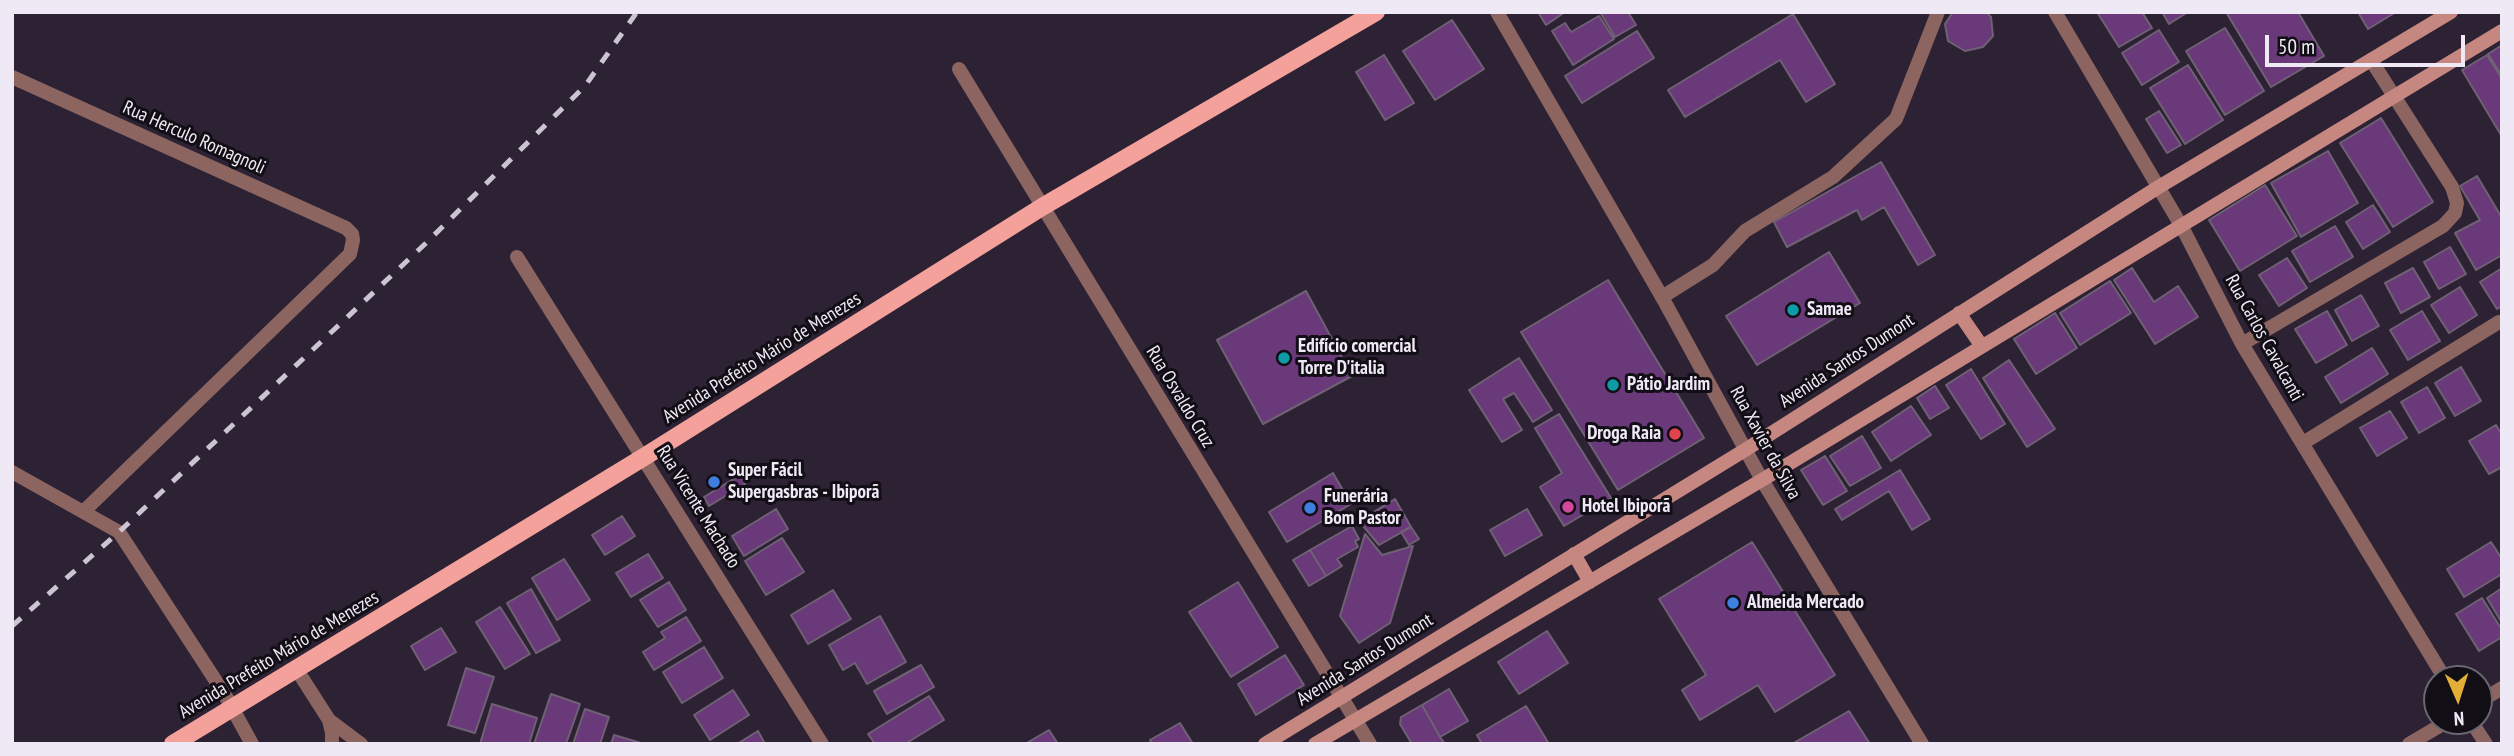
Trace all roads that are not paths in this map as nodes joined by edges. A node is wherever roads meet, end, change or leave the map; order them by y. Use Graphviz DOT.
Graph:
graph roads {
  1 [pos="1376,12"];
  2 [pos="1497,12"];
  3 [pos="1938,12"];
  4 [pos="2055,12"];
  5 [pos="2451,12"];
  6 [pos="2502,31"];
  7 [pos="2371,60"];
  8 [pos="959,69"];
  9 [pos="12,77"];
  10 [pos="2393,96"];
  11 [pos="2157,188"];
  12 [pos="1042,207"];
  13 [pos="2182,227"];
  14 [pos="517,257"];
  15 [pos="1662,298"];
  16 [pos="1959,313"];
  17 [pos="2499,321"];
  18 [pos="2242,344"];
  19 [pos="1981,345"];
  20 [pos="2302,443"];
  21 [pos="1745,450"];
  22 [pos="644,457"];
  23 [pos="12,472"];
  24 [pos="1762,480"];
  25 [pos="83,512"];
  26 [pos="1574,554"];
  27 [pos="1590,582"];
  28 [pos="2437,665"];
  29 [pos="297,670"];
  30 [pos="1341,697"];
  31 [pos="232,707"];
  32 [pos="329,720"];
  33 [pos="1355,720"];
  34 [pos="2424,735"];
  35 [pos="173,744"];
  36 [pos="252,744"];
  37 [pos="332,744"];
  38 [pos="361,744"];
  39 [pos="822,744"];
  40 [pos="1265,744"];
  41 [pos="1315,744"];
  42 [pos="1370,744"];
  43 [pos="1922,744"];
  44 [pos="2409,744"];
  1 -- 12 [label="main road, Avenida Prefeito Mário de Menezes"];
  2 -- 15 [label="street, Rua Xavier da Silva"];
  3 -- 15 [label="street"];
  4 -- 11 [label="street, Rua Carlos Cavalcanti"];
  5 -- 7 [label="main road, Avenida Santos Dumont"];
  6 -- 10 [label="main road"];
  7 -- 10 [label="street"];
  7 -- 11 [label="main road, Avenida Santos Dumont"];
  8 -- 12 [label="street, Rua Osvaldo Cruz"];
  9 -- 25 [label="street, Rua Herculo Romagnoli"];
  10 -- 13 [label="main road"];
  10 -- 18 [label="street"];
  11 -- 13 [label="street, Rua Carlos Cavalcanti"];
  11 -- 16 [label="main road, Avenida Santos Dumont"];
  12 -- 22 [label="main road, Avenida Prefeito Mário de Menezes"];
  12 -- 30 [label="street, Rua Osvaldo Cruz"];
  13 -- 18 [label="street, Rua Carlos Cavalcanti"];
  13 -- 19 [label="main road"];
  14 -- 22 [label="street, Rua Vicente Machado"];
  15 -- 21 [label="street, Rua Xavier da Silva"];
  16 -- 19 [label="main road"];
  16 -- 21 [label="main road, Avenida Santos Dumont"];
  17 -- 20 [label="street"];
  18 -- 20 [label="street, Rua Carlos Cavalcanti"];
  19 -- 24 [label="main road"];
  20 -- 28 [label="street, Rua Carlos Cavalcanti"];
  21 -- 24 [label="street, Rua Xavier da Silva"];
  21 -- 26 [label="main road, Avenida Santos Dumont"];
  22 -- 29 [label="main road, Avenida Prefeito Mário de Menezes"];
  22 -- 39 [label="street, Rua Vicente Machado"];
  23 -- 25 [label="street"];
  24 -- 27 [label="main road"];
  24 -- 43 [label="street, Rua Xavier da Silva"];
  25 -- 31 [label="street"];
  26 -- 27 [label="main road"];
  26 -- 30 [label="main road, Avenida Santos Dumont"];
  27 -- 33 [label="main road"];
  29 -- 31 [label="main road, Avenida Prefeito Mário de Menezes"];
  29 -- 32 [label="street"];
  30 -- 33 [label="street, Rua Osvaldo Cruz"];
  30 -- 40 [label="main road, Avenida Santos Dumont"];
  31 -- 35 [label="main road, Avenida Prefeito Mário de Menezes"];
  31 -- 36 [label="street"];
  32 -- 37 [label="street"];
  32 -- 38 [label="street"];
  33 -- 41 [label="main road"];
  33 -- 42 [label="street, Rua Osvaldo Cruz"];
  34 -- 44 [label="street"];
}
